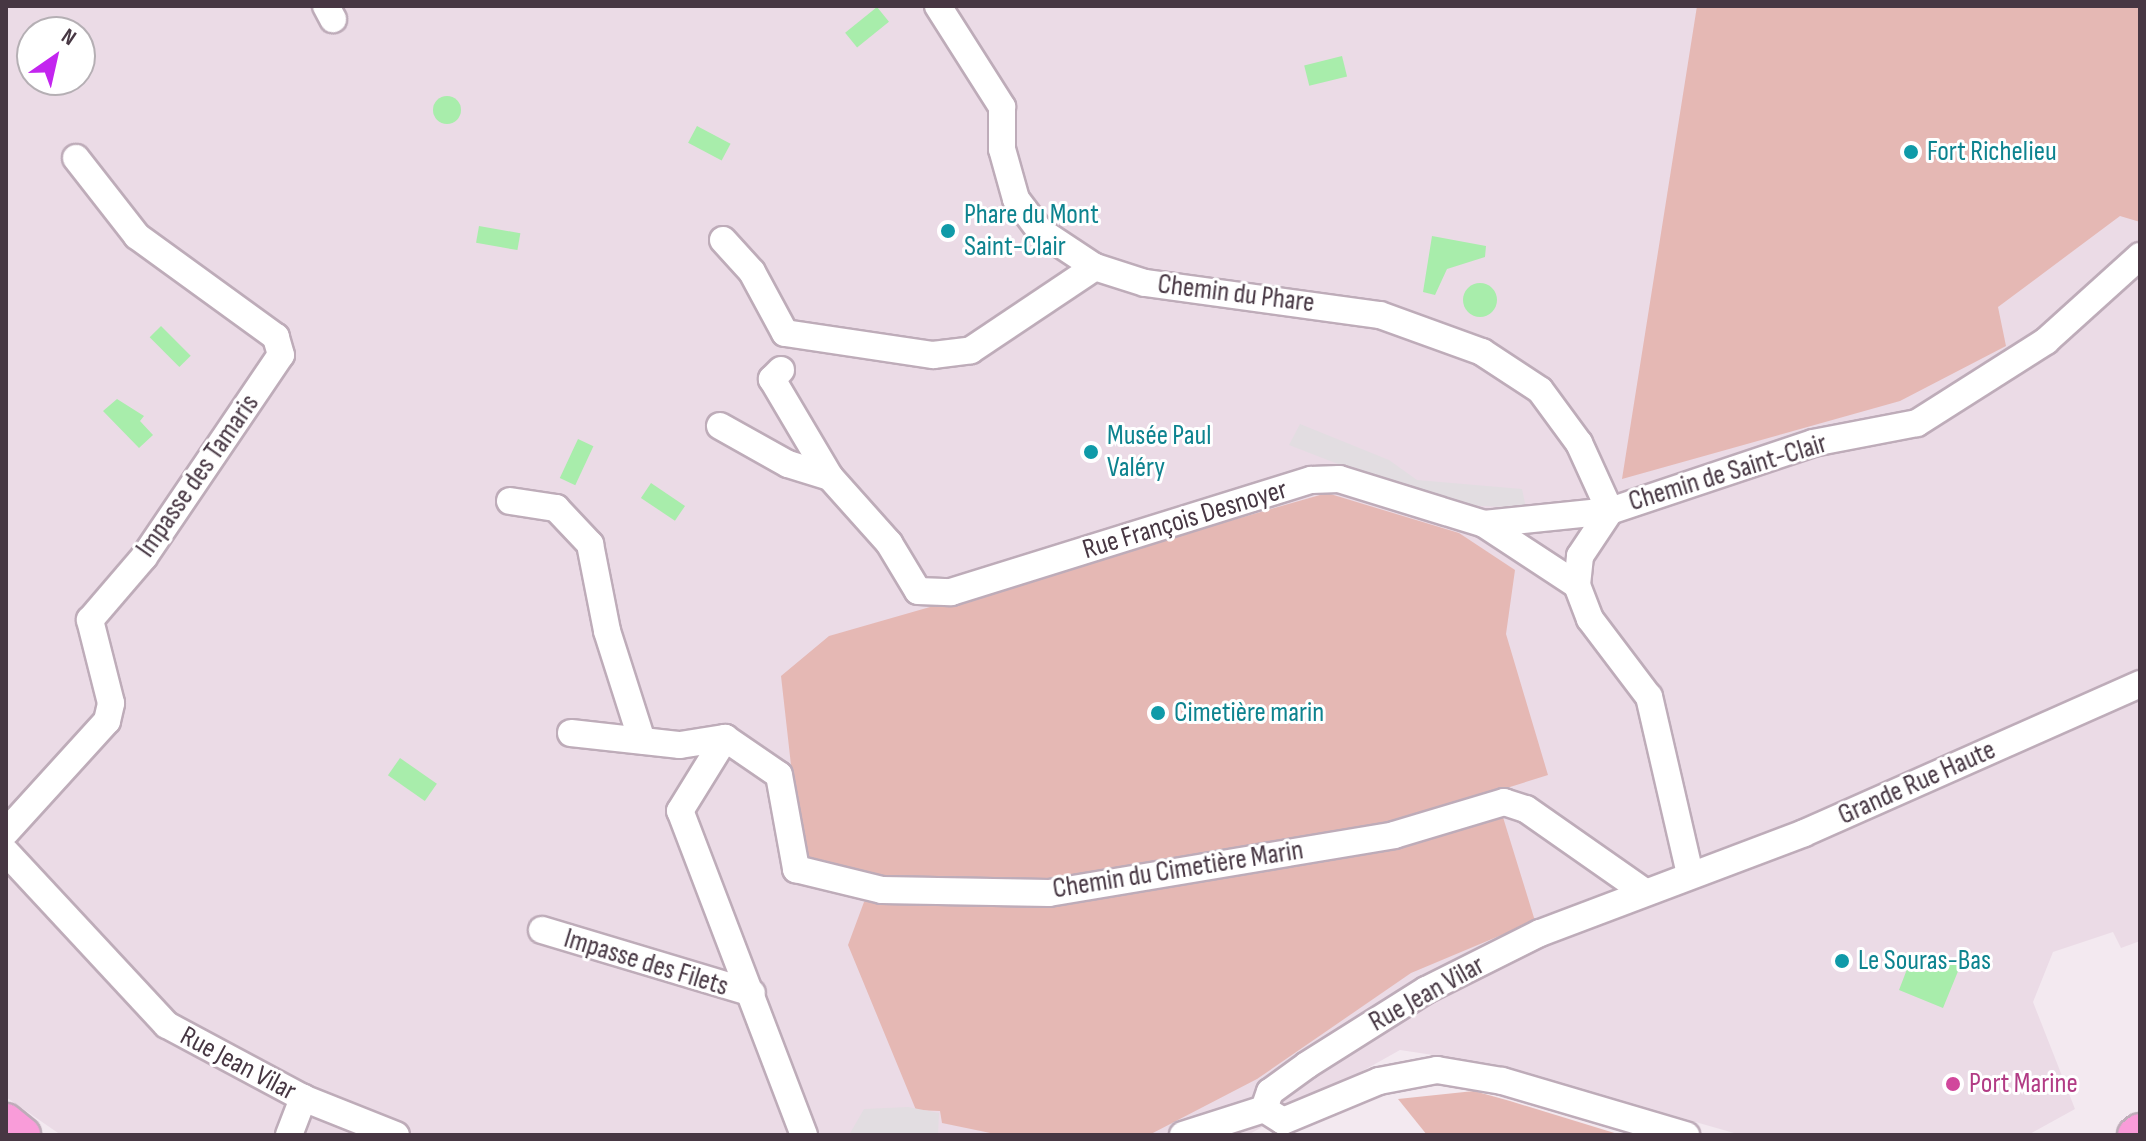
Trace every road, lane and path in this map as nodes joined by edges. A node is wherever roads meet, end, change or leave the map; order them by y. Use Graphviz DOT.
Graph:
graph roads {
  1 [pos="938,6"];
  2 [pos="76,158"];
  3 [pos="723,240"];
  4 [pos="2140,256"];
  5 [pos="1095,267"];
  6 [pos="771,374"];
  7 [pos="720,426"];
  8 [pos="830,477"];
  9 [pos="510,501"];
  10 [pos="1610,511"];
  11 [pos="1484,524"];
  12 [pos="1577,585"];
  13 [pos="2140,684"];
  14 [pos="571,733"];
  15 [pos="725,738"];
  16 [pos="642,741"];
  17 [pos="6,832"];
  18 [pos="6,852"];
  19 [pos="1690,874"];
  20 [pos="1643,891"];
  21 [pos="542,930"];
  22 [pos="752,993"];
  23 [pos="303,1098"];
  24 [pos="1264,1109"];
  25 [pos="6,1121"];
  26 [pos="2140,1131"];
  27 [pos="23,1135"];
  28 [pos="289,1135"];
  29 [pos="396,1135"];
  30 [pos="804,1135"];
  31 [pos="1183,1135"];
  32 [pos="1686,1135"];
  33 [pos="2135,1135"];
  1 -- 5 [label="street, Chemin du Phare"];
  2 -- 17 [label="street, Impasse des Tamaris"];
  3 -- 5 [label="street"];
  4 -- 10 [label="street, Chemin de Saint-Clair"];
  5 -- 10 [label="street, Chemin du Phare"];
  6 -- 8 [label="street, Rue François Desnoyer"];
  7 -- 8 [label="street"];
  8 -- 11 [label="street, Rue François Desnoyer"];
  9 -- 16 [label="street"];
  10 -- 11 [label="street"];
  10 -- 12 [label="street, Chemin de Saint-Clair"];
  11 -- 12 [label="street, Rue François Desnoyer"];
  12 -- 19 [label="street"];
  13 -- 19 [label="street, Grande Rue Haute"];
  14 -- 16 [label="street"];
  15 -- 16 [label="street"];
  15 -- 20 [label="street, Chemin du Cimetière Marin"];
  15 -- 22 [label="street"];
  18 -- 23 [label="street, Rue Jean Vilar"];
  19 -- 20 [label="street, Rue Jean Vilar"];
  20 -- 24 [label="street, Rue Jean Vilar"];
  21 -- 22 [label="street, Impasse des Filets"];
  22 -- 30 [label="street"];
  23 -- 28 [label="street"];
  23 -- 29 [label="street, Rue Jean Vilar"];
  24 -- 31 [label="street"];
  24 -- 32 [label="street"];
  25 -- 27 [label="main road"];
  26 -- 33 [label="main road"];
}
